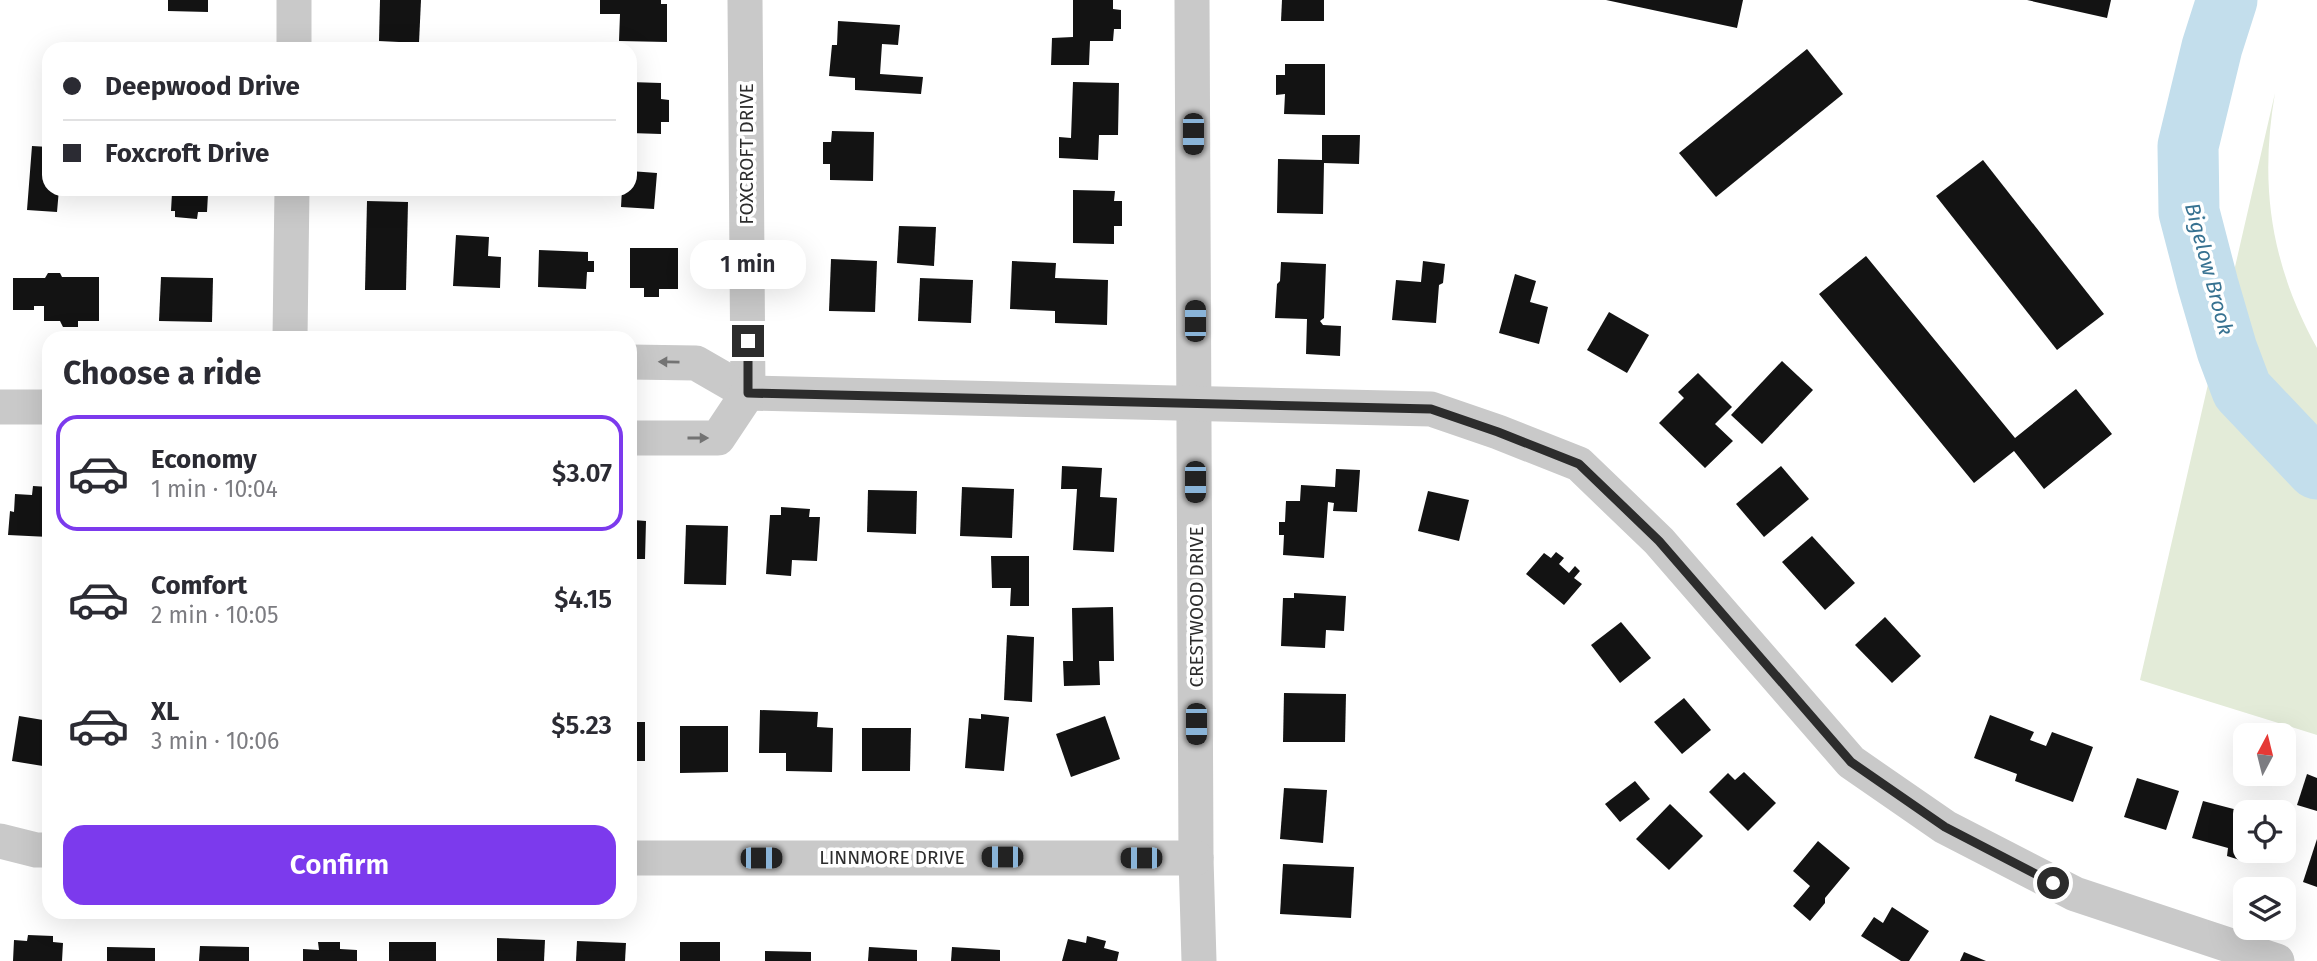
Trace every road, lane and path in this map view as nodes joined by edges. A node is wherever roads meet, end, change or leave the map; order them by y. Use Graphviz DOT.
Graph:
graph roads {
  1 [pos="294,0"];
  2 [pos="745,0"];
  3 [pos="1192,0"];
  4 [pos="294,42"];
  5 [pos="292,196"];
  6 [pos="290,331"];
  7 [pos="637,362"];
  8 [pos="748,393"];
  9 [pos="1195,402"];
  10 [pos="0,407"];
  11 [pos="42,407"];
  12 [pos="637,438"];
  13 [pos="0,841"];
  14 [pos="42,850"];
  15 [pos="637,858"];
  16 [pos="1196,858"];
  17 [pos="1199,961"];
  18 [pos="2277,961"];
  1 -- 4 [label="street"];
  2 -- 8 [label="street, FOXCROFT DRIVE"];
  3 -- 9 [label="street, CRESTWOOD DRIVE"];
  5 -- 6 [label="street"];
  8 -- 7 [label="street, one-way"];
  8 -- 9 [label="street"];
  12 -- 8 [label="street, one-way"];
  9 -- 16 [label="street, CRESTWOOD DRIVE"];
  9 -- 18 [label="street"];
  10 -- 11 [label="street"];
  13 -- 14 [label="street"];
  15 -- 16 [label="street, LINNMORE DRIVE"];
  16 -- 17 [label="street, CRESTWOOD DRIVE"];
}
